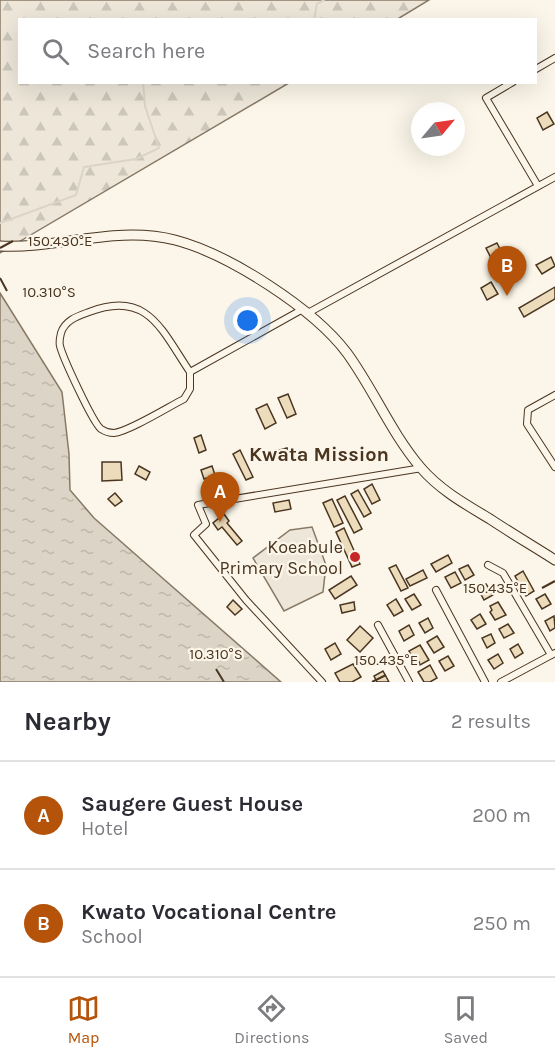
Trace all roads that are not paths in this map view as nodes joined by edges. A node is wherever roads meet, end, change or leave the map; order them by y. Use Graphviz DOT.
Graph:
graph roads {
  1 [pos="555,58"];
  2 [pos="537,68"];
  3 [pos="510,84"];
  4 [pos="555,177"];
  5 [pos="538,186"];
  6 [pos="0,246"];
  7 [pos="306,311"];
  8 [pos="190,372"];
  9 [pos="555,395"];
  10 [pos="422,468"];
  11 [pos="555,468"];
  12 [pos="554,558"];
  13 [pos="488,565"];
  14 [pos="436,590"];
  15 [pos="378,625"];
  16 [pos="553,654"];
  17 [pos="322,682"];
  18 [pos="409,682"];
  19 [pos="485,682"];
  20 [pos="501,682"];
  1 -- 2 [label="street"];
  3 -- 5 [label="street"];
  4 -- 5 [label="street"];
  5 -- 7 [label="street"];
  6 -- 7 [label="main road"];
  7 -- 8 [label="street"];
  7 -- 10 [label="main road"];
  8 -- 8 [label="street"];
  9 -- 11 [label="street"];
  10 -- 12 [label="main road"];
  10 -- 17 [label="street"];
  13 -- 16 [label="street"];
  14 -- 19 [label="street"];
  15 -- 18 [label="street"];
  16 -- 20 [label="street"];
}
